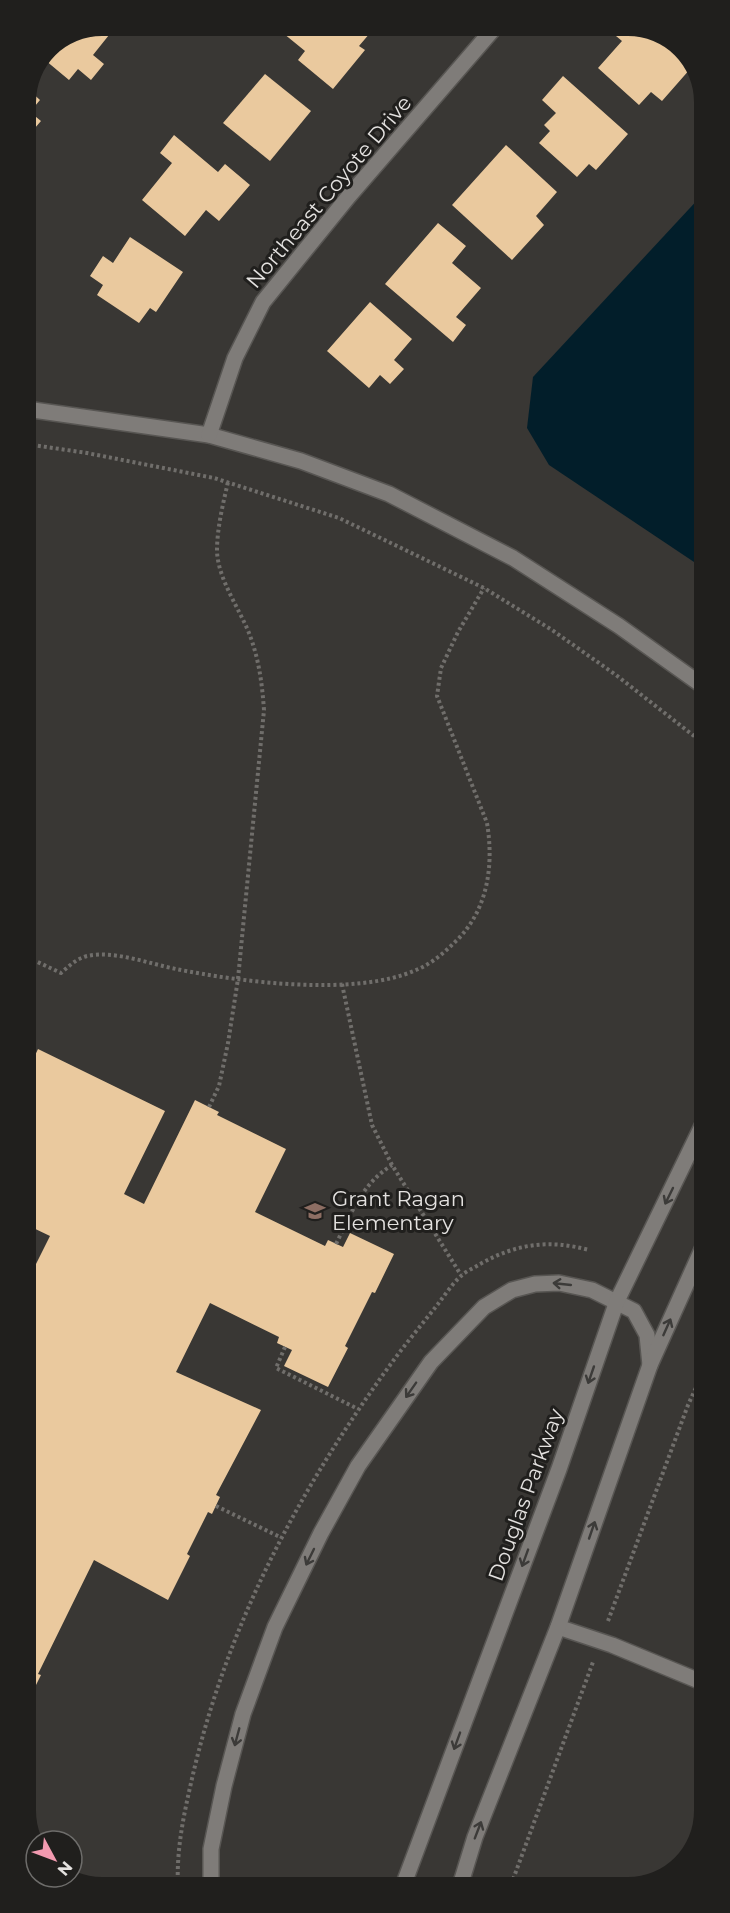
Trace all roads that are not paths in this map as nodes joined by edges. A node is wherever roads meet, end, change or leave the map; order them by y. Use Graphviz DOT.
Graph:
graph roads {
  1 [pos="487,36"];
  2 [pos="36,410"];
  3 [pos="209,435"];
  4 [pos="694,680"];
  5 [pos="694,1144"];
  6 [pos="694,1267"];
  7 [pos="617,1301"];
  8 [pos="650,1365"];
  9 [pos="558,1628"];
  10 [pos="694,1679"];
  11 [pos="211,1877"];
  12 [pos="407,1877"];
  13 [pos="463,1877"];
  1 -- 3 [label="street, Northeast Coyote Drive"];
  2 -- 3 [label="street"];
  3 -- 4 [label="street"];
  5 -- 7 [label="street, Douglas Parkway, one-way"];
  8 -- 6 [label="street, one-way"];
  7 -- 8 [label="street"];
  7 -- 11 [label="street, one-way"];
  7 -- 12 [label="street, Douglas Parkway, one-way"];
  9 -- 8 [label="street, one-way"];
  9 -- 10 [label="street"];
  13 -- 9 [label="street, one-way"];
}
